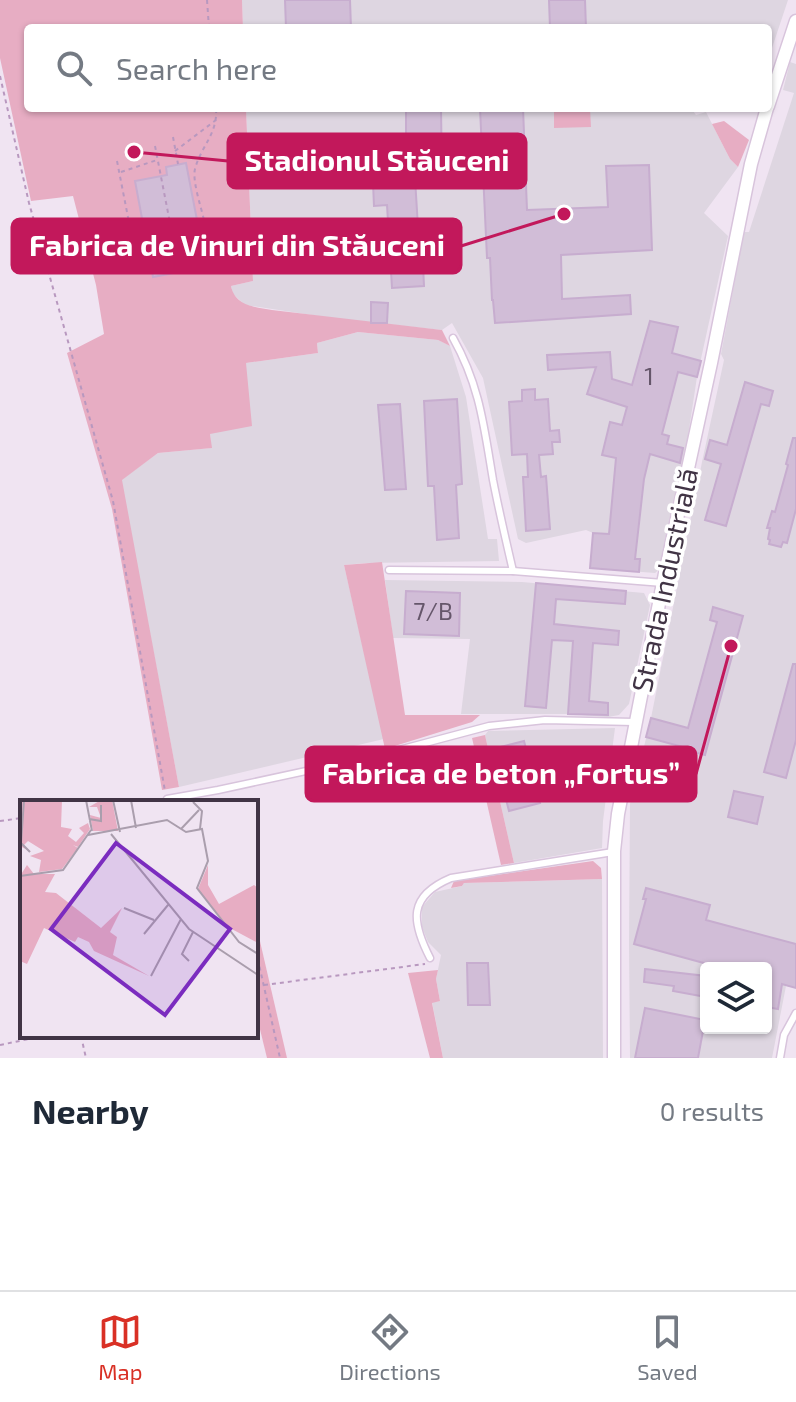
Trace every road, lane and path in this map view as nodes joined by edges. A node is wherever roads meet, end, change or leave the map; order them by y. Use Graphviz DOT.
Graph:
graph roads {
  1 [pos="207,0"];
  2 [pos="796,21"];
  3 [pos="209,24"];
  4 [pos="0,76"];
  5 [pos="772,95"];
  6 [pos="216,112"];
  7 [pos="767,112"];
  8 [pos="217,119"];
  9 [pos="173,137"];
  10 [pos="155,146"];
  11 [pos="175,151"];
  12 [pos="158,159"];
  13 [pos="117,161"];
  14 [pos="178,164"];
  15 [pos="120,173"];
  16 [pos="135,253"];
  17 [pos="177,259"];
  18 [pos="179,269"];
  19 [pos="453,338"];
  20 [pos="389,570"];
  21 [pos="513,571"];
  22 [pos="663,583"];
  23 [pos="635,722"];
  24 [pos="167,799"];
  25 [pos="20,818"];
  26 [pos="0,821"];
  27 [pos="614,851"];
  28 [pos="430,958"];
  29 [pos="258,960"];
  30 [pos="424,966"];
  31 [pos="264,985"];
  32 [pos="796,1013"];
  33 [pos="33,1038"];
  34 [pos="81,1038"];
  35 [pos="0,1045"];
  36 [pos="86,1058"];
  37 [pos="280,1058"];
  38 [pos="614,1058"];
  39 [pos="780,1058"];
  1 -- 3 [label="path"];
  2 -- 5 [label="street, Strada Industrială"];
  4 -- 24 [label="path"];
  6 -- 8 [label="path"];
  7 -- 22 [label="street, Strada Industrială"];
  8 -- 11 [label="path"];
  8 -- 17 [label="path"];
  9 -- 11 [label="path"];
  10 -- 12 [label="path"];
  11 -- 14 [label="path"];
  12 -- 15 [label="path"];
  12 -- 17 [label="path"];
  13 -- 15 [label="path"];
  15 -- 16 [label="path"];
  17 -- 18 [label="path"];
  19 -- 21 [label="lane"];
  20 -- 21 [label="lane"];
  21 -- 22 [label="lane"];
  22 -- 23 [label="street, Strada Industrială"];
  23 -- 24 [label="lane"];
  23 -- 27 [label="street, Strada Industrială"];
  25 -- 26 [label="path"];
  27 -- 28 [label="lane"];
  27 -- 38 [label="street, Strada Industrială"];
  29 -- 31 [label="path"];
  30 -- 31 [label="path"];
  31 -- 37 [label="path"];
  32 -- 39 [label="lane"];
  33 -- 35 [label="path"];
  34 -- 36 [label="path"];
}
